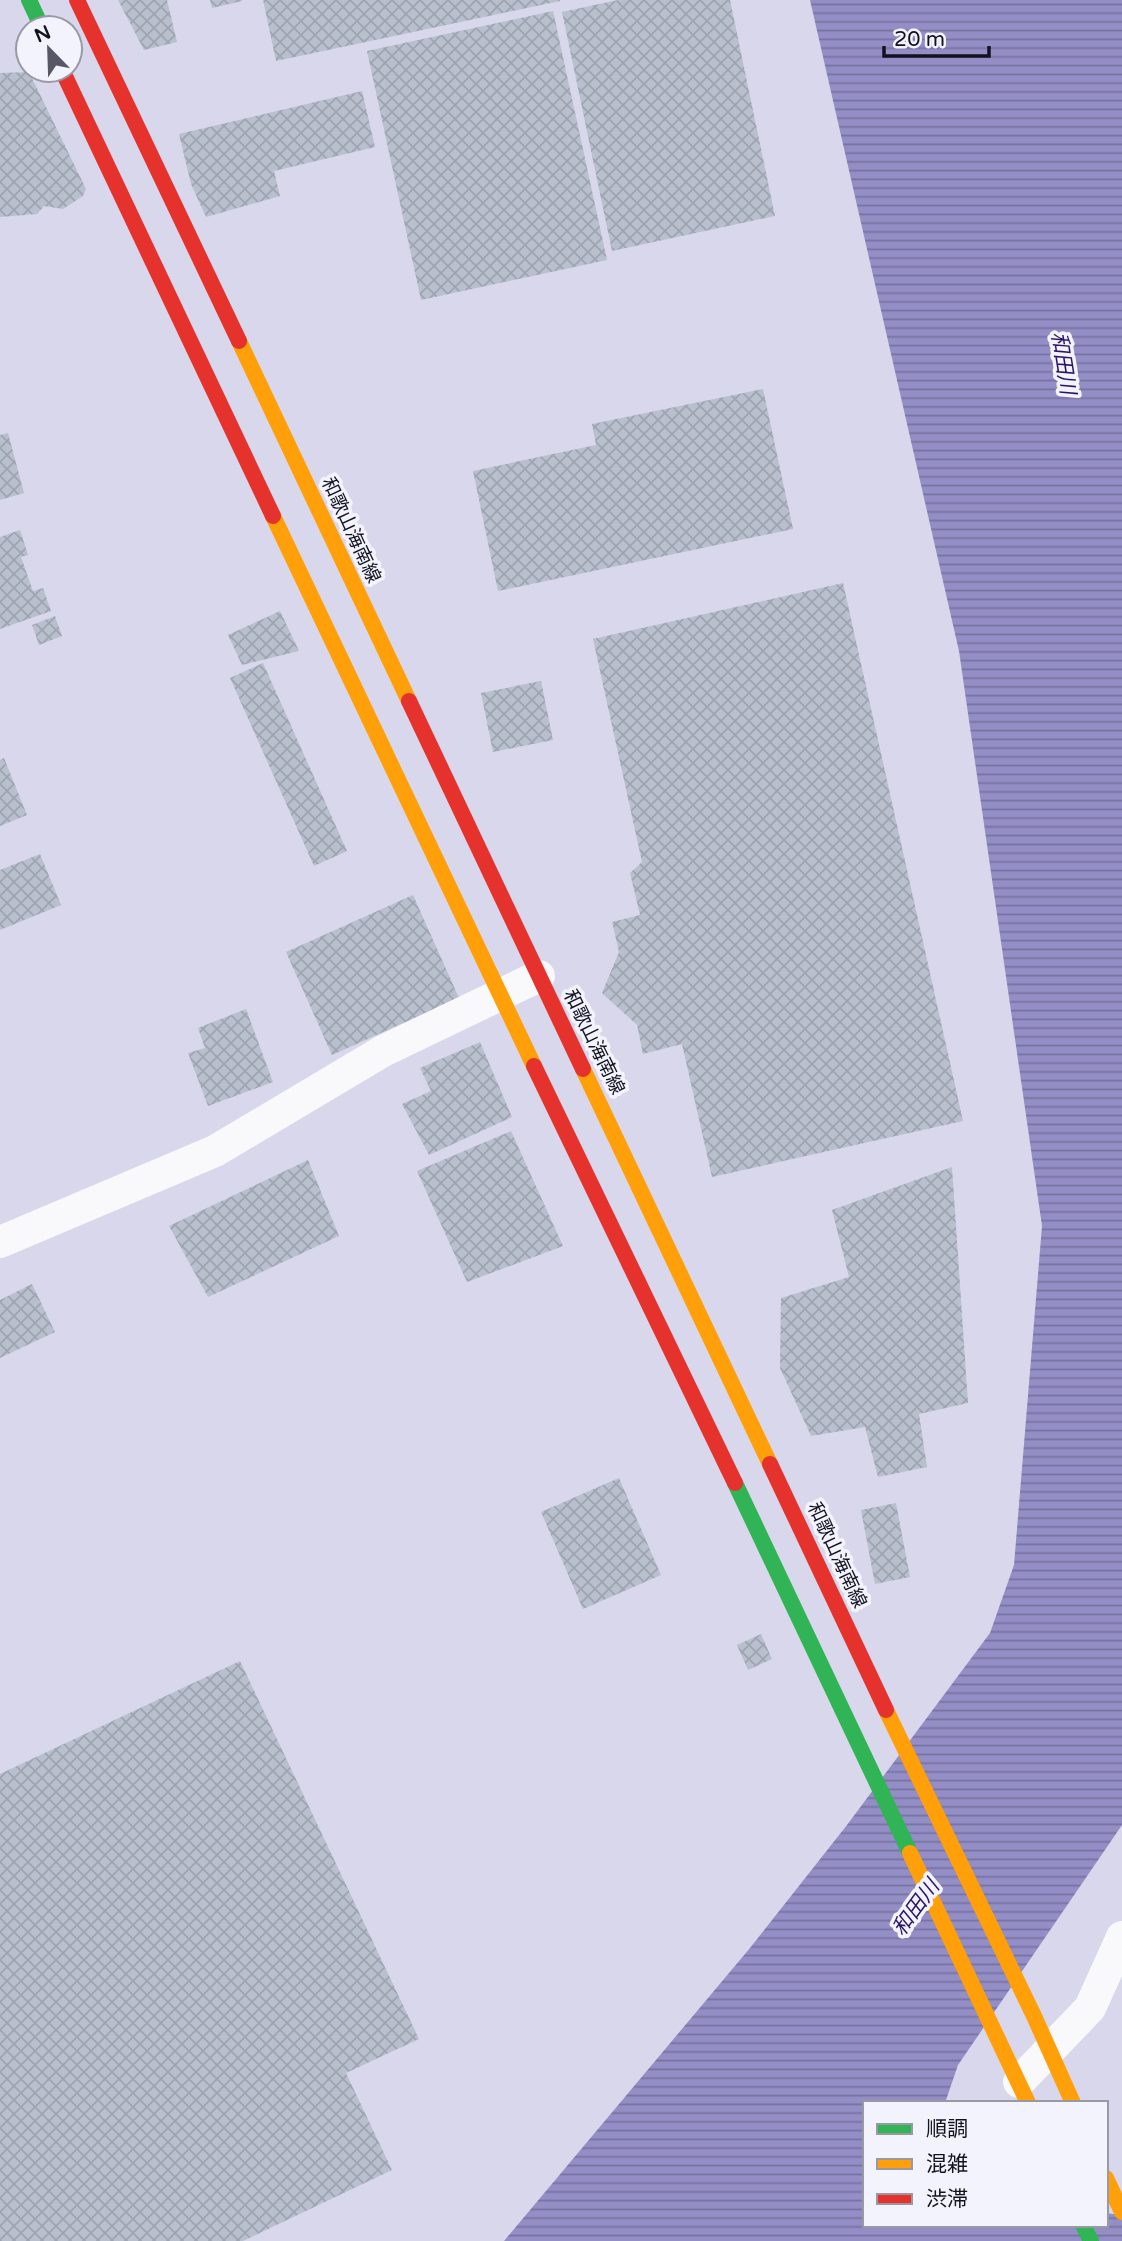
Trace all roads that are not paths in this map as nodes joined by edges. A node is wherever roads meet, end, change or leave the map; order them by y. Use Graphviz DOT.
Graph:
graph roads {
  1 [pos="77,0"];
  2 [pos="69,84"];
  3 [pos="539,976"];
  4 [pos="500,995"];
  5 [pos="0,1242"];
  6 [pos="1122,1937"];
  7 [pos="1049,2050"];
  8 [pos="1023,2093"];
  9 [pos="1072,2101"];
  10 [pos="1111,2177"];
  11 [pos="1122,2212"];
  1 -- 3 [label="main road, 和歌山海南線"];
  2 -- 4 [label="main road"];
  3 -- 4 [label="street"];
  3 -- 7 [label="main road, 和歌山海南線"];
  4 -- 5 [label="street"];
  4 -- 8 [label="main road"];
  6 -- 7 [label="street"];
  7 -- 8 [label="street"];
  7 -- 9 [label="main road, 和歌山海南線"];
  10 -- 11 [label="main road"];
}
